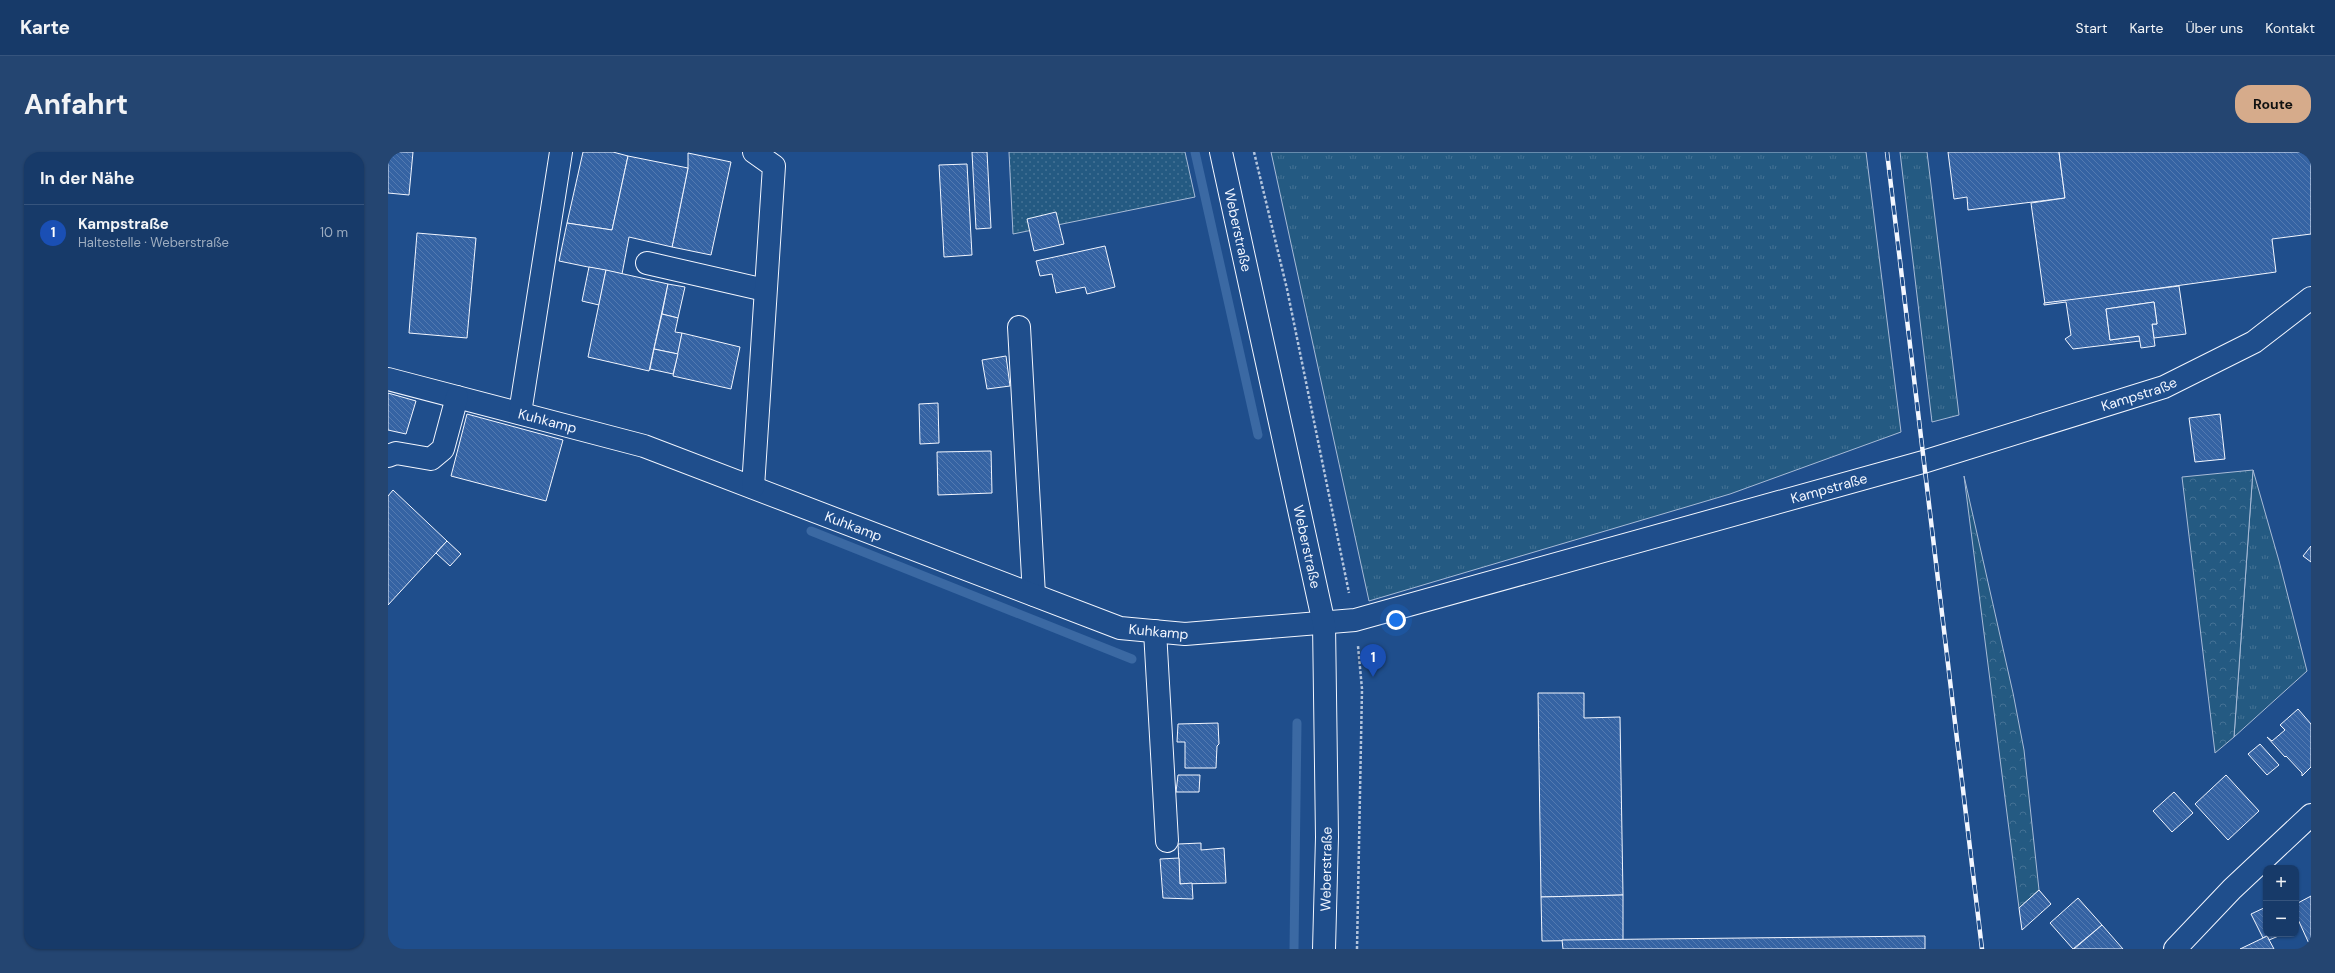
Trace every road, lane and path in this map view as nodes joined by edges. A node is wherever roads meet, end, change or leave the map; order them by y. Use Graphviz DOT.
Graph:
graph roads {
  1 [pos="560,152"];
  2 [pos="754,152"];
  3 [pos="1221,152"];
  4 [pos="647,263"];
  5 [pos="765,290"];
  6 [pos="2311,298"];
  7 [pos="1019,327"];
  8 [pos="388,379"];
  9 [pos="457,397"];
  10 [pos="520,414"];
  11 [pos="388,456"];
  12 [pos="753,487"];
  13 [pos="1034,595"];
  14 [pos="1324,624"];
  15 [pos="1155,631"];
  16 [pos="2311,815"];
  17 [pos="1167,841"];
  18 [pos="1324,949"];
  19 [pos="2175,949"];
  1 -- 10 [label="street"];
  2 -- 5 [label="street"];
  3 -- 14 [label="street, Weberstraße"];
  4 -- 5 [label="street"];
  5 -- 12 [label="street"];
  6 -- 14 [label="street, Kampstraße"];
  7 -- 13 [label="street"];
  8 -- 9 [label="street, Kuhkamp"];
  9 -- 10 [label="street, Kuhkamp"];
  9 -- 11 [label="street"];
  10 -- 12 [label="street, Kuhkamp"];
  12 -- 13 [label="street, Kuhkamp"];
  13 -- 15 [label="street, Kuhkamp"];
  14 -- 15 [label="street, Kuhkamp"];
  14 -- 18 [label="street, Weberstraße"];
  15 -- 17 [label="street"];
  16 -- 19 [label="street"];
}
